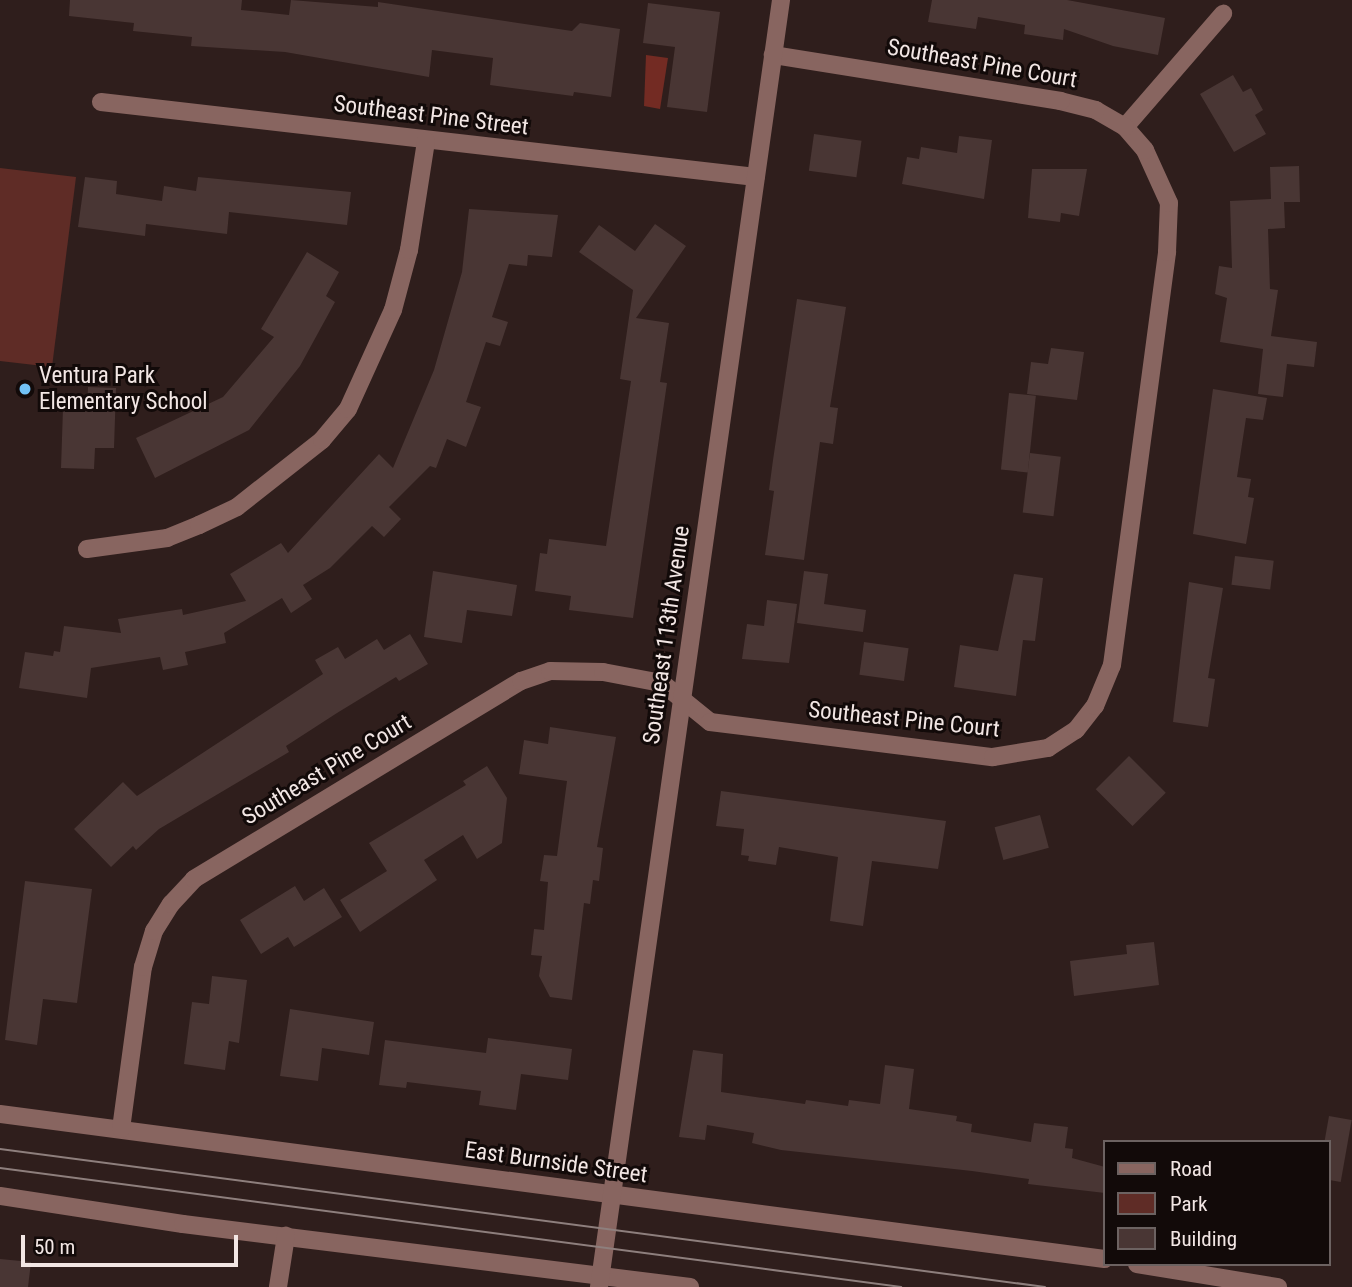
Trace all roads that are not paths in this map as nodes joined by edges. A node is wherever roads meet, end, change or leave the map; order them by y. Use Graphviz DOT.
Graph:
graph roads {
  1 [pos="780,0"];
  2 [pos="1223,14"];
  3 [pos="773,55"];
  4 [pos="101,102"];
  5 [pos="1125,127"];
  6 [pos="426,141"];
  7 [pos="756,177"];
  8 [pos="87,549"];
  9 [pos="682,699"];
  10 [pos="0,1114"];
  11 [pos="121,1129"];
  12 [pos="613,1195"];
  13 [pos="0,1196"];
  14 [pos="286,1236"];
  15 [pos="1104,1259"];
  16 [pos="1149,1266"];
  17 [pos="600,1282"];
  18 [pos="278,1287"];
  19 [pos="690,1287"];
  20 [pos="1278,1287"];
  1 -- 3 [label="street, Southeast 113th Avenue"];
  2 -- 5 [label="street"];
  3 -- 5 [label="street, Southeast Pine Court"];
  3 -- 7 [label="street, Southeast 113th Avenue"];
  4 -- 6 [label="street, Southeast Pine Street"];
  5 -- 9 [label="street, Southeast Pine Court"];
  6 -- 7 [label="street, Southeast Pine Street"];
  6 -- 8 [label="street"];
  7 -- 9 [label="street, Southeast 113th Avenue"];
  9 -- 11 [label="street, Southeast Pine Court"];
  9 -- 12 [label="street, Southeast 113th Avenue"];
  10 -- 11 [label="street, East Burnside Street"];
  11 -- 12 [label="street, East Burnside Street"];
  12 -- 15 [label="street, East Burnside Street"];
  12 -- 17 [label="street, Southeast 113th Avenue"];
  13 -- 14 [label="street"];
  14 -- 17 [label="street"];
  14 -- 18 [label="street"];
  16 -- 20 [label="street"];
  17 -- 19 [label="street"];
}
